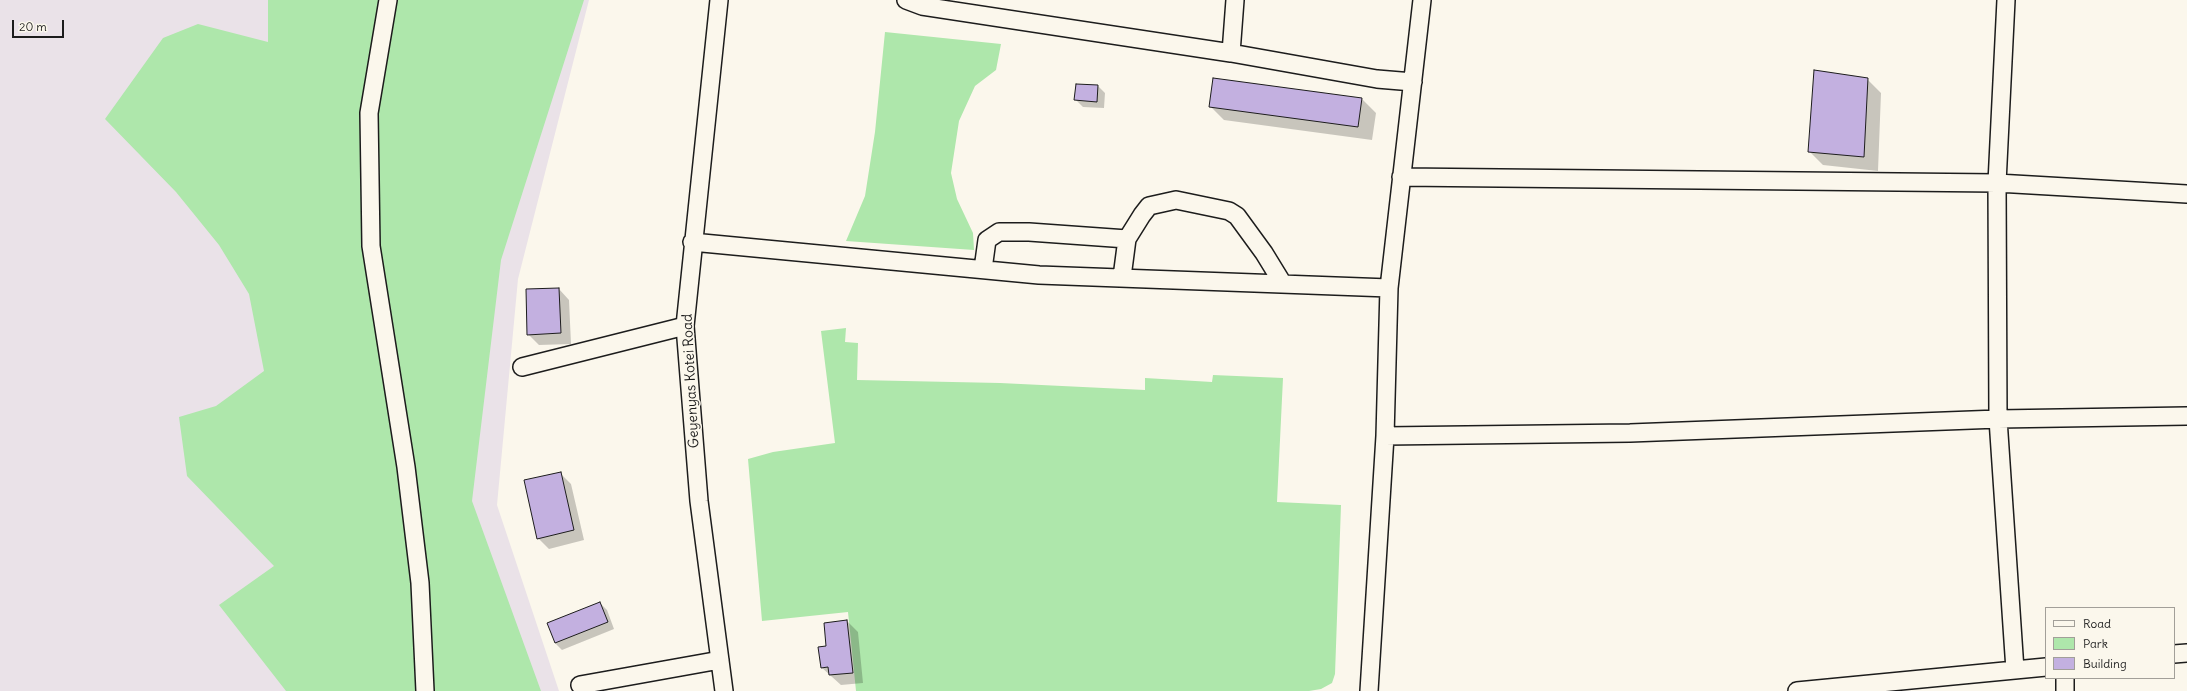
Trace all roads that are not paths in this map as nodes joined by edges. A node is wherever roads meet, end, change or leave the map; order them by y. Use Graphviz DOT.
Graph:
graph roads {
  1 [pos="388,0"];
  2 [pos="719,0"];
  3 [pos="906,0"];
  4 [pos="1235,0"];
  5 [pos="1422,0"];
  6 [pos="2006,0"];
  7 [pos="1231,53"];
  8 [pos="1413,82"];
  9 [pos="1401,177"];
  10 [pos="1997,184"];
  11 [pos="2187,194"];
  12 [pos="1127,239"];
  13 [pos="692,242"];
  14 [pos="983,270"];
  15 [pos="1122,277"];
  16 [pos="1284,284"];
  17 [pos="1389,288"];
  18 [pos="685,326"];
  19 [pos="522,367"];
  20 [pos="2187,416"];
  21 [pos="1998,419"];
  22 [pos="1385,436"];
  23 [pos="2187,653"];
  24 [pos="2175,654"];
  25 [pos="720,660"];
  26 [pos="2045,667"];
  27 [pos="2015,670"];
  28 [pos="2065,679"];
  29 [pos="580,685"];
  30 [pos="425,691"];
  31 [pos="724,691"];
  32 [pos="1369,691"];
  33 [pos="1797,691"];
  34 [pos="2065,691"];
  1 -- 30 [label="street"];
  2 -- 13 [label="street, Geyenyas Kotei Road"];
  3 -- 7 [label="street"];
  4 -- 7 [label="street"];
  5 -- 8 [label="street"];
  6 -- 10 [label="street"];
  7 -- 8 [label="street"];
  8 -- 9 [label="street"];
  9 -- 10 [label="street"];
  9 -- 17 [label="street"];
  10 -- 11 [label="street"];
  10 -- 21 [label="street"];
  12 -- 14 [label="street"];
  12 -- 15 [label="street"];
  12 -- 16 [label="street"];
  13 -- 14 [label="street"];
  13 -- 18 [label="street, Geyenyas Kotei Road"];
  14 -- 15 [label="street"];
  15 -- 16 [label="street"];
  16 -- 17 [label="street"];
  17 -- 22 [label="street"];
  18 -- 19 [label="street"];
  18 -- 25 [label="street, Geyenyas Kotei Road"];
  20 -- 21 [label="street"];
  21 -- 22 [label="street"];
  21 -- 27 [label="street"];
  22 -- 32 [label="street"];
  23 -- 24 [label="street"];
  25 -- 29 [label="street"];
  25 -- 31 [label="street, Geyenyas Kotei Road"];
  26 -- 27 [label="street"];
  27 -- 33 [label="street"];
  28 -- 34 [label="street"];
}
